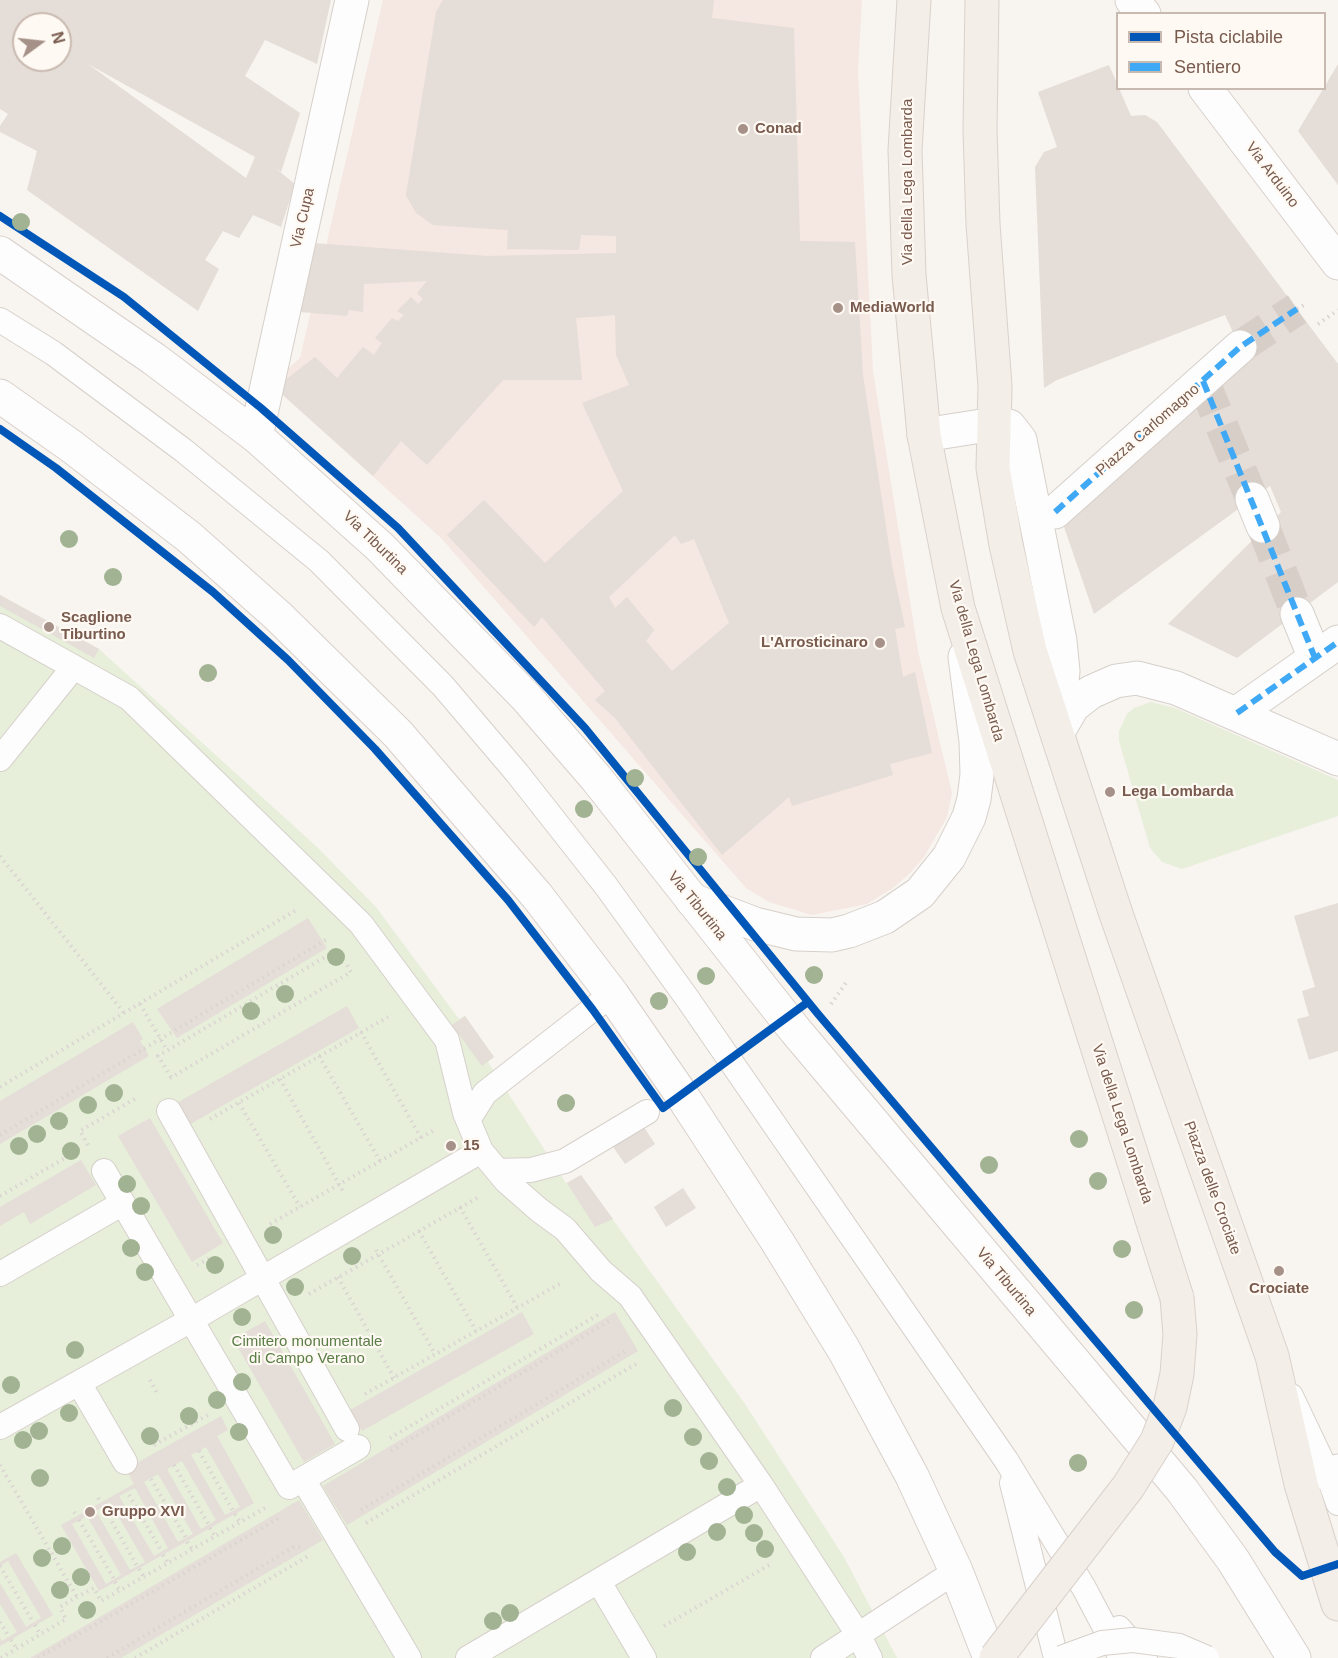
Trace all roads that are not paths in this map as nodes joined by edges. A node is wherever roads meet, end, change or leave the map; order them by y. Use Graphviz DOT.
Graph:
graph roads {
  1 [pos="352,0"];
  2 [pos="914,0"];
  3 [pos="982,0"];
  4 [pos="1132,0"];
  5 [pos="1142,12"];
  6 [pos="1206,90"];
  7 [pos="0,253"];
  8 [pos="1338,263"];
  9 [pos="0,320"];
  10 [pos="1240,347"];
  11 [pos="0,396"];
  12 [pos="994,424"];
  13 [pos="924,435"];
  14 [pos="256,436"];
  15 [pos="1055,512"];
  16 [pos="958,608"];
  17 [pos="1297,614"];
  18 [pos="0,626"];
  19 [pos="1326,650"];
  20 [pos="73,668"];
  21 [pos="1237,714"];
  22 [pos="1058,731"];
  23 [pos="0,759"];
  24 [pos="1338,759"];
  25 [pos="692,900"];
  26 [pos="612,994"];
  27 [pos="169,1111"];
  28 [pos="647,1112"];
  29 [pos="468,1120"];
  30 [pos="481,1151"];
  31 [pos="104,1171"];
  32 [pos="498,1171"];
  33 [pos="123,1203"];
  34 [pos="0,1274"];
  35 [pos="262,1279"];
  36 [pos="191,1320"];
  37 [pos="1272,1356"];
  38 [pos="79,1383"];
  39 [pos="0,1427"];
  40 [pos="1006,1460"];
  41 [pos="125,1462"];
  42 [pos="296,1483"];
  43 [pos="1335,1483"];
  44 [pos="761,1485"];
  45 [pos="956,1571"];
  46 [pos="599,1582"];
  47 [pos="1084,1588"];
  48 [pos="1338,1604"];
  49 [pos="859,1636"];
  50 [pos="639,1651"];
  51 [pos="409,1658"];
  52 [pos="468,1658"];
  53 [pos="823,1658"];
  54 [pos="870,1658"];
  55 [pos="990,1658"];
  56 [pos="996,1658"];
  57 [pos="1056,1658"];
  58 [pos="1060,1658"];
  59 [pos="1121,1658"];
  60 [pos="1145,1658"];
  61 [pos="1207,1658"];
  62 [pos="1294,1658"];
  1 -- 14 [label="main road, Via Cupa"];
  2 -- 13 [label="main road, Via della Lega Lombarda"];
  3 -- 12 [label="main road"];
  4 -- 5 [label="main road"];
  6 -- 8 [label="main road, Via Arduino"];
  7 -- 14 [label="main road, Via Tiburtina"];
  9 -- 40 [label="lane"];
  10 -- 15 [label="main road, Piazza Carlomagno"];
  11 -- 26 [label="main road"];
  12 -- 13 [label="main road"];
  12 -- 22 [label="main road"];
  13 -- 16 [label="main road, Via della Lega Lombarda"];
  14 -- 25 [label="main road, Via Tiburtina"];
  16 -- 25 [label="main road"];
  16 -- 56 [label="main road, Via della Lega Lombarda, bridge"];
  17 -- 19 [label="main road"];
  18 -- 20 [label="lane"];
  19 -- 21 [label="main road"];
  20 -- 23 [label="lane"];
  20 -- 29 [label="lane"];
  21 -- 22 [label="main road"];
  21 -- 24 [label="main road"];
  22 -- 37 [label="main road, Piazza delle Crociate"];
  25 -- 62 [label="main road, Via Tiburtina"];
  26 -- 29 [label="lane"];
  26 -- 45 [label="main road"];
  27 -- 35 [label="lane"];
  28 -- 32 [label="lane"];
  29 -- 30 [label="lane"];
  30 -- 32 [label="lane"];
  30 -- 35 [label="lane"];
  31 -- 33 [label="lane"];
  32 -- 44 [label="lane"];
  33 -- 34 [label="lane"];
  33 -- 36 [label="lane"];
  35 -- 36 [label="lane"];
  35 -- 42 [label="lane"];
  36 -- 38 [label="lane"];
  36 -- 42 [label="lane"];
  37 -- 43 [label="lane, Piazza delle Crociate"];
  37 -- 48 [label="main road, Piazza delle Crociate"];
  38 -- 39 [label="lane"];
  38 -- 41 [label="lane"];
  40 -- 47 [label="lane"];
  40 -- 57 [label="lane"];
  42 -- 51 [label="lane"];
  44 -- 46 [label="lane"];
  44 -- 49 [label="lane"];
  45 -- 49 [label="lane"];
  45 -- 55 [label="main road"];
  46 -- 50 [label="lane"];
  46 -- 52 [label="lane"];
  47 -- 59 [label="lane"];
  47 -- 60 [label="lane"];
  49 -- 53 [label="lane"];
  49 -- 54 [label="lane"];
  58 -- 61 [label="lane, bridge"];
}
